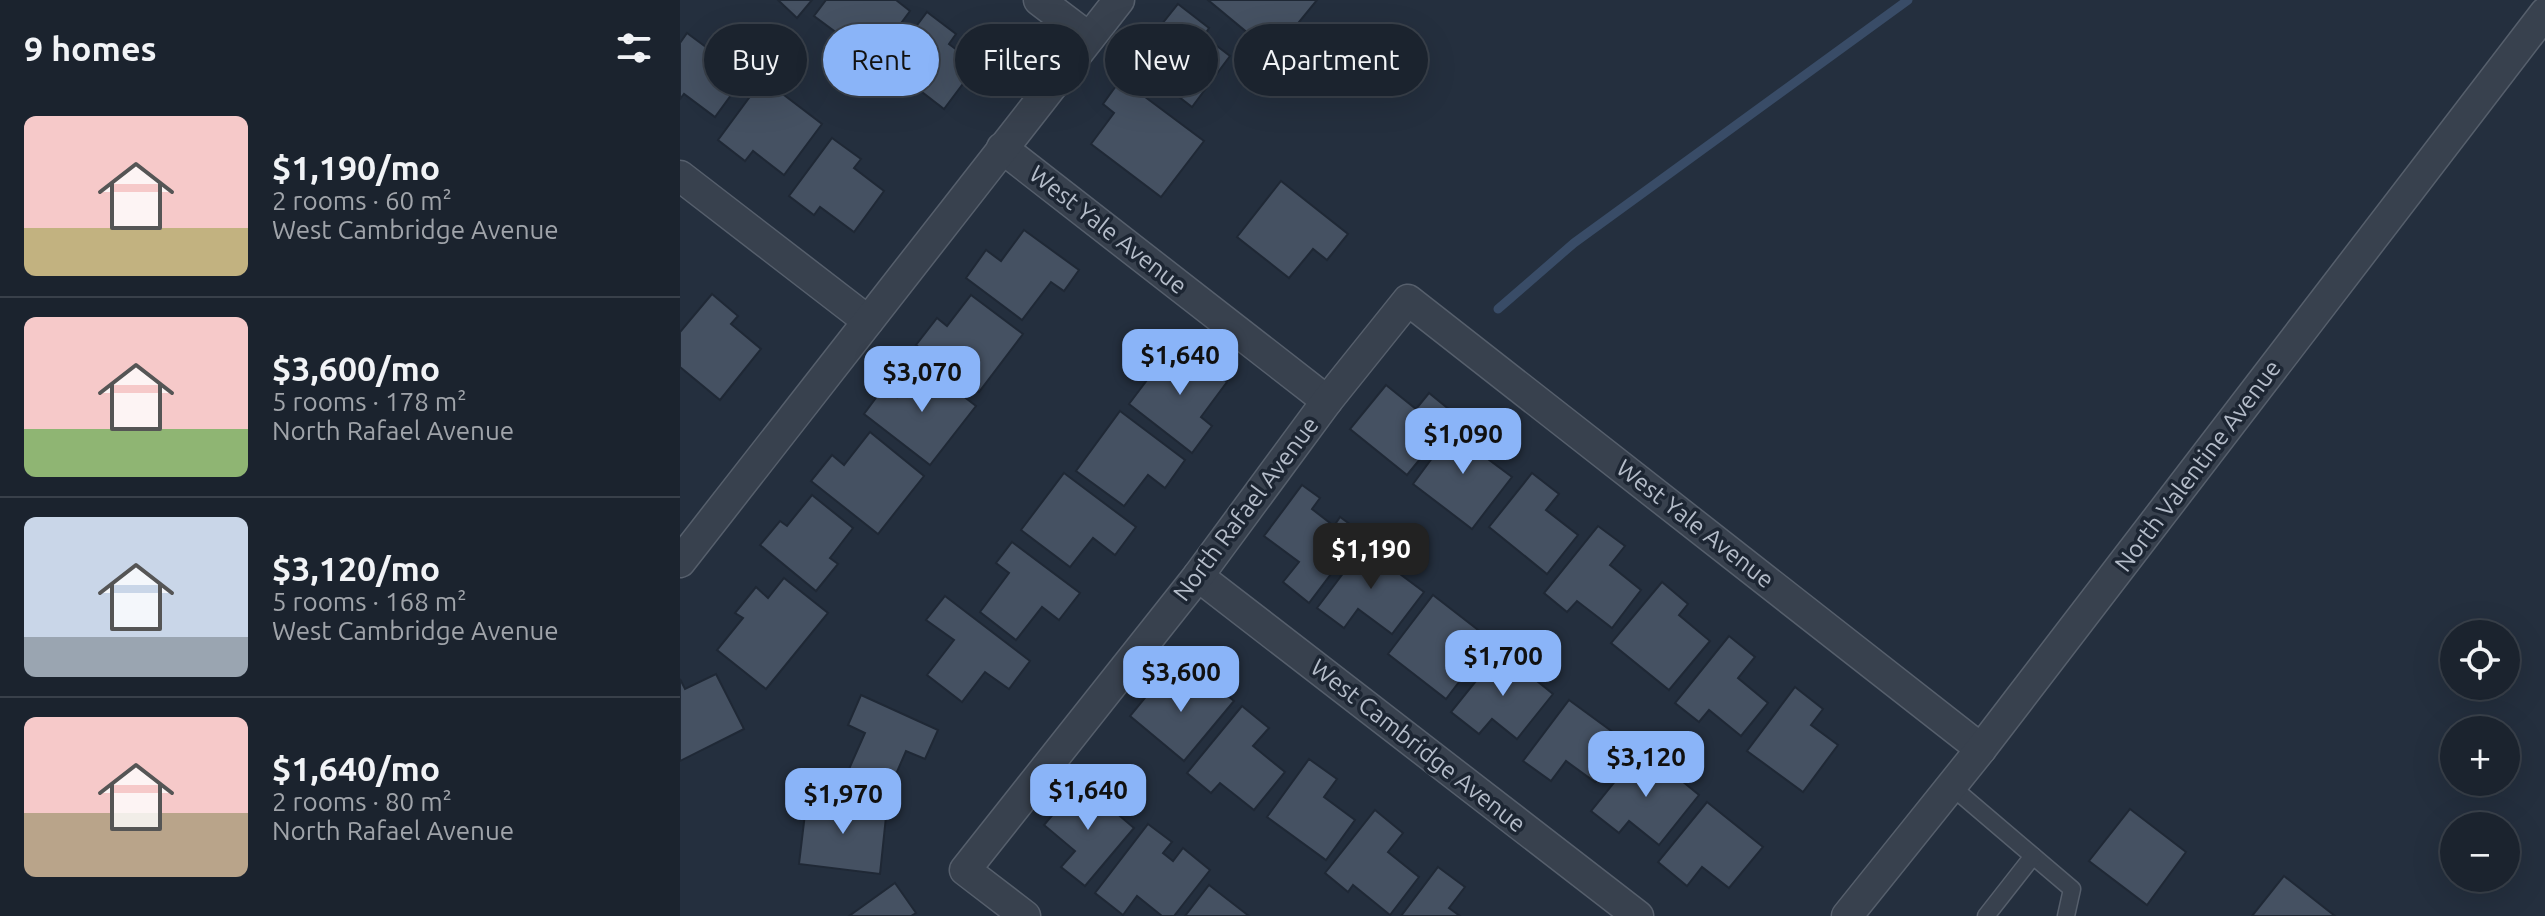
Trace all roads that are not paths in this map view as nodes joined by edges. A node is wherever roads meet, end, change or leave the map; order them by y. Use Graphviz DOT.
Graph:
graph roads {
  1 [pos="1039,0"];
  2 [pos="1119,0"];
  3 [pos="2545,13"];
  4 [pos="1071,24"];
  5 [pos="1089,38"];
  6 [pos="1043,96"];
  7 [pos="1002,148"];
  8 [pos="680,176"];
  9 [pos="1408,300"];
  10 [pos="868,321"];
  11 [pos="1327,401"];
  12 [pos="680,562"];
  13 [pos="1198,576"];
  14 [pos="1981,749"];
  15 [pos="1951,786"];
  16 [pos="2033,856"];
  17 [pos="1025,916"];
  18 [pos="1638,916"];
  19 [pos="1847,916"];
  20 [pos="1986,916"];
  21 [pos="2066,916"];
  1 -- 4 [label="street"];
  2 -- 5 [label="street"];
  3 -- 14 [label="street, North Valentine Avenue"];
  6 -- 7 [label="street"];
  7 -- 10 [label="street"];
  7 -- 11 [label="street, West Yale Avenue"];
  8 -- 10 [label="street"];
  9 -- 11 [label="street, North Rafael Avenue"];
  9 -- 14 [label="street, West Yale Avenue"];
  10 -- 12 [label="street"];
  11 -- 13 [label="street, North Rafael Avenue"];
  13 -- 17 [label="street, North Rafael Avenue"];
  13 -- 18 [label="street, West Cambridge Avenue"];
  14 -- 15 [label="street, North Valentine Avenue"];
  15 -- 16 [label="lane"];
  15 -- 19 [label="street, North Valentine Avenue"];
  16 -- 20 [label="lane"];
  16 -- 21 [label="lane"];
}
